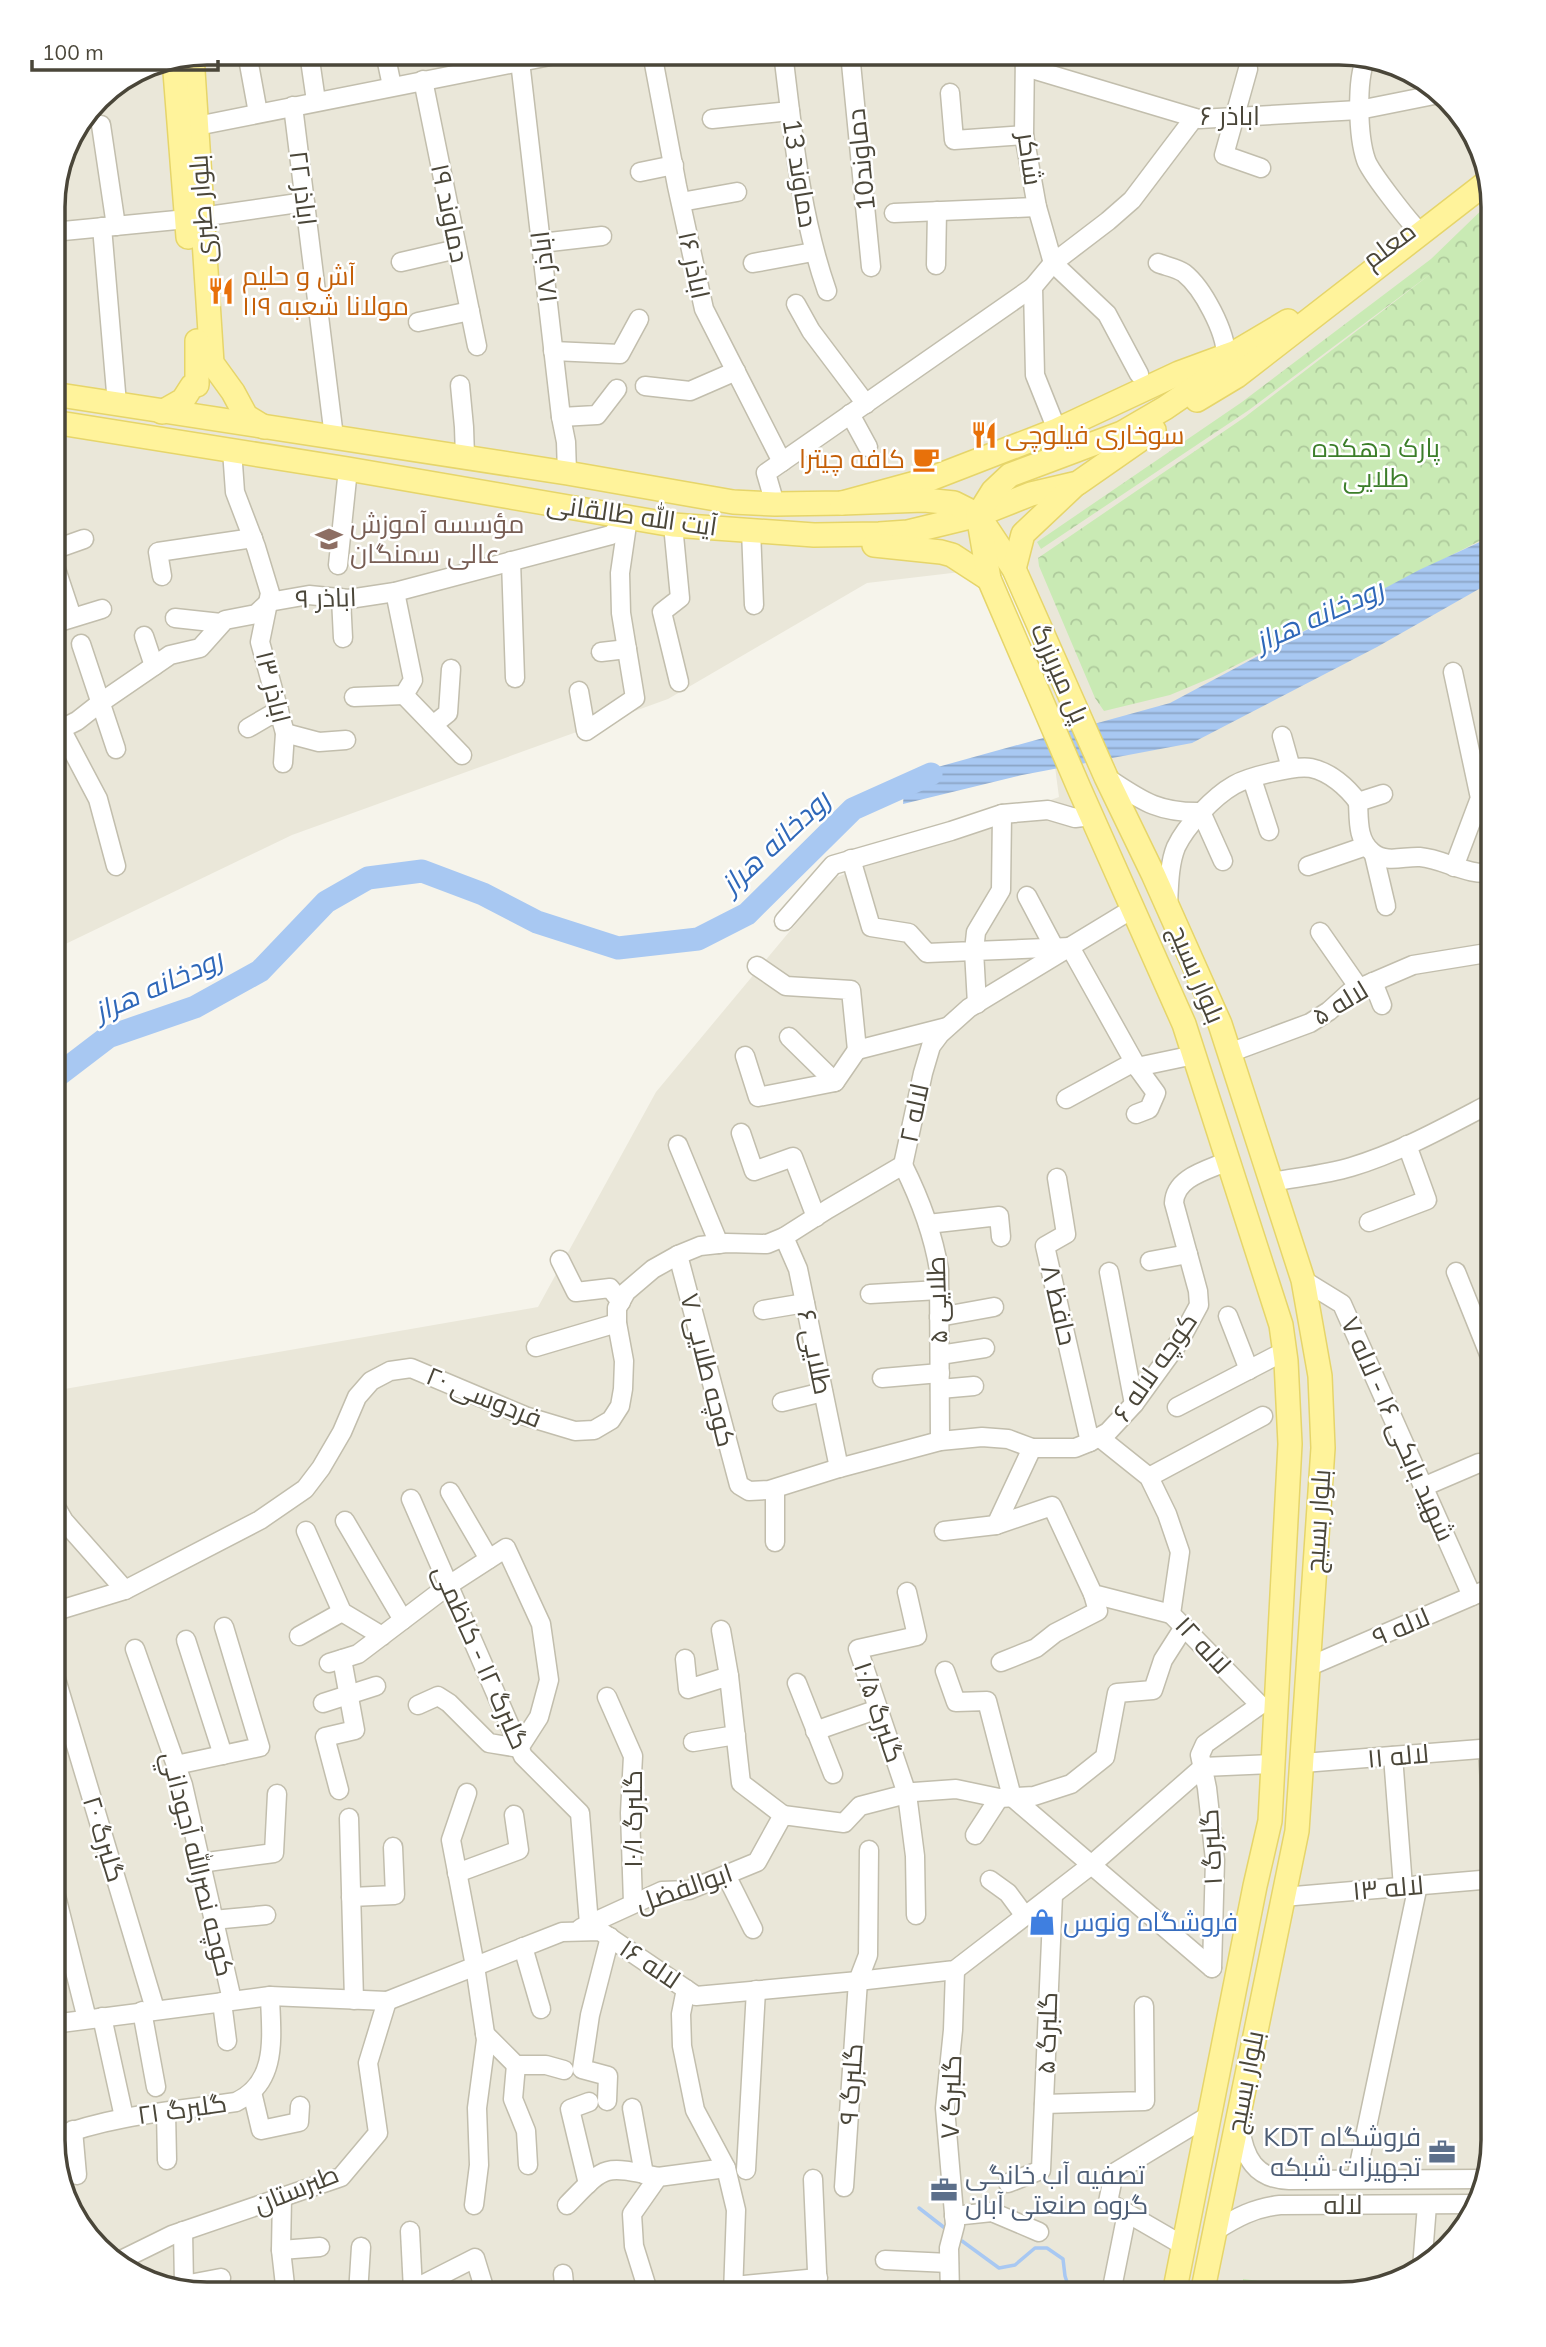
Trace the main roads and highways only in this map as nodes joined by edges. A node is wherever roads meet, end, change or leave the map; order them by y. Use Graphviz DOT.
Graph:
graph roads {
  1 [pos="193,65"];
  2 [pos="175,68"];
  3 [pos="1479,184"];
  4 [pos="1479,184"];
  5 [pos="195,218"];
  6 [pos="1226,356"];
  7 [pos="205,361"];
  8 [pos="65,396"];
  9 [pos="162,412"];
  10 [pos="65,424"];
  11 [pos="264,427"];
  12 [pos="1021,471"];
  13 [pos="1078,482"];
  14 [pos="1031,494"];
  15 [pos="908,500"];
  16 [pos="842,503"];
  17 [pos="978,515"];
  18 [pos="908,532"];
  19 [pos="814,535"];
  20 [pos="1014,569"];
  21 [pos="989,579"];
  22 [pos="1106,777"];
  23 [pos="1079,788"];
  24 [pos="1153,874"];
  25 [pos="1129,898"];
  26 [pos="1290,1448"];
  27 [pos="1323,1448"];
  28 [pos="1209,2120"];
  29 [pos="1215,2231"];
  30 [pos="1182,2254"];
  31 [pos="1176,2282"];
  32 [pos="1190,2282"];
  33 [pos="1204,2282"];
  1 -- 5 [label="main road, بلوار طبری"];
  2 -- 5 [label="main road, بلوار طبری"];
  3 -- 6 [label="main road, معلم"];
  4 -- 13 [label="main road, آیت الله طالقانی"];
  5 -- 7 [label="main road, بلوار طبری"];
  6 -- 12 [label="main road"];
  6 -- 16 [label="main road, آیت الله طالقانی"];
  7 -- 9 [label="main road"];
  7 -- 11 [label="main road"];
  8 -- 9 [label="main road, آیت الله طالقانی"];
  9 -- 11 [label="main road, آیت الله طالقانی"];
  10 -- 19 [label="main road, آیت الله طالقانی"];
  11 -- 16 [label="main road, آیت الله طالقانی"];
  12 -- 14 [label="main road"];
  12 -- 17 [label="main road"];
  13 -- 14 [label="main road, آیت الله طالقانی"];
  13 -- 20 [label="main road"];
  14 -- 17 [label="main road, آیت الله طالقانی"];
  15 -- 16 [label="main road"];
  15 -- 17 [label="main road"];
  15 -- 18 [label="main road"];
  17 -- 18 [label="main road, آیت الله طالقانی"];
  17 -- 20 [label="main road, پل میربزرگ"];
  17 -- 21 [label="main road, پل میربزرگ"];
  18 -- 19 [label="main road, آیت الله طالقانی"];
  19 -- 21 [label="main road"];
  20 -- 22 [label="main road, پل میربزرگ"];
  21 -- 23 [label="main road, پل میربزرگ"];
  22 -- 24 [label="main road, بلوار بسیج"];
  23 -- 25 [label="main road, بلوار بسیج"];
  24 -- 25 [label="main road"];
  24 -- 27 [label="main road, بلوار بسیج"];
  25 -- 26 [label="main road, بلوار بسیج"];
  26 -- 27 [label="main road"];
  26 -- 28 [label="main road, بلوار بسیج"];
  27 -- 29 [label="main road, بلوار بسیج"];
  28 -- 29 [label="main road"];
  28 -- 30 [label="main road, بلوار بسیج"];
  29 -- 33 [label="main road, بلوار بسیج"];
  30 -- 31 [label="main road, بلوار بسیج"];
  30 -- 32 [label="main road"];
}
